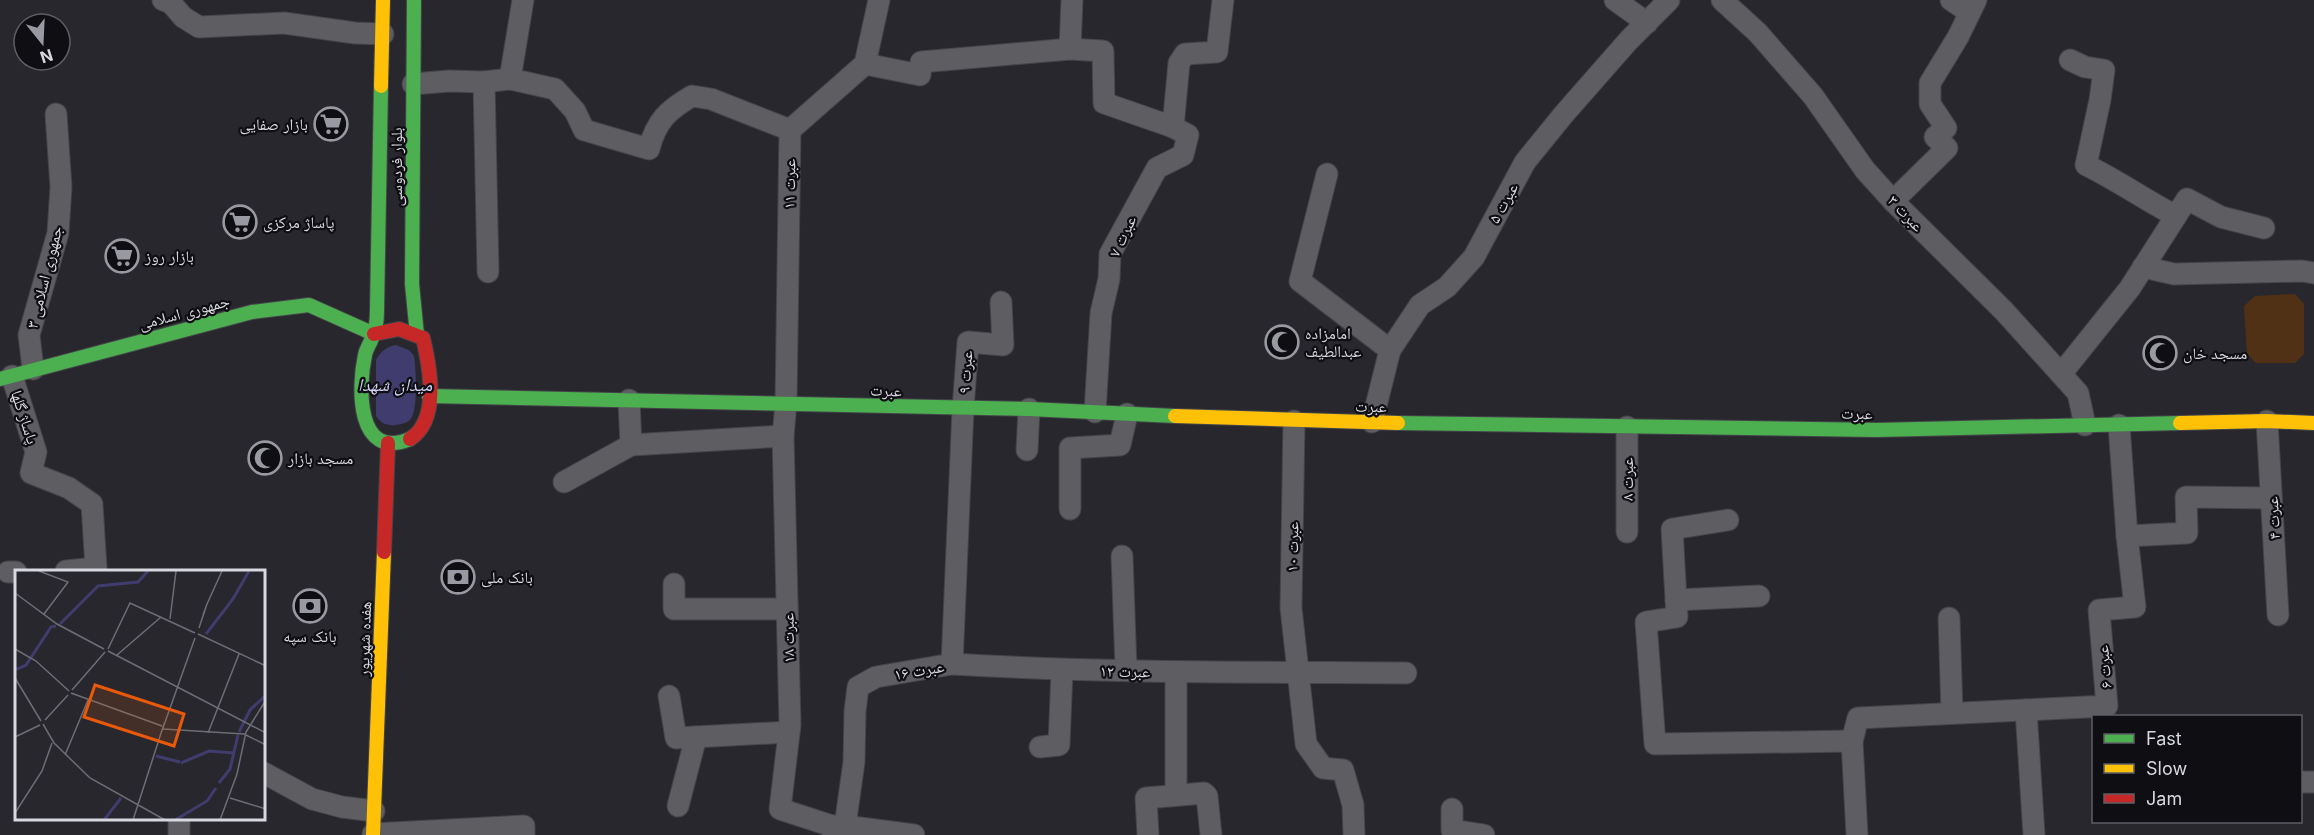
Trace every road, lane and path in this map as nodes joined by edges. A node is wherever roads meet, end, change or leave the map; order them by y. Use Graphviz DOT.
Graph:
graph roads {
  1 [pos="163,0"];
  2 [pos="383,0"];
  3 [pos="414,0"];
  4 [pos="523,0"];
  5 [pos="879,0"];
  6 [pos="1072,0"];
  7 [pos="1223,0"];
  8 [pos="1615,0"];
  9 [pos="1669,0"];
  10 [pos="1722,0"];
  11 [pos="1951,0"];
  12 [pos="1972,6"];
  13 [pos="184,8"];
  14 [pos="1647,23"];
  15 [pos="383,34"];
  16 [pos="1070,49"];
  17 [pos="2070,60"];
  18 [pos="865,64"];
  19 [pos="510,80"];
  20 [pos="484,82"];
  21 [pos="413,84"];
  22 [pos="56,114"];
  23 [pos="1173,127"];
  24 [pos="790,130"];
  25 [pos="1327,174"];
  26 [pos="1893,201"];
  27 [pos="2176,216"];
  28 [pos="2264,228"];
  29 [pos="2143,267"];
  30 [pos="488,272"];
  31 [pos="2314,273"];
  32 [pos="1001,302"];
  33 [pos="374,334"];
  34 [pos="417,335"];
  35 [pos="1390,350"];
  36 [pos="33,369"];
  37 [pos="2061,374"];
  38 [pos="6,377"];
  39 [pos="429,396"];
  40 [pos="629,400"];
  41 [pos="786,403"];
  42 [pos="963,409"];
  43 [pos="1029,409"];
  44 [pos="1095,412"];
  45 [pos="1127,414"];
  46 [pos="1294,421"];
  47 [pos="2267,421"];
  48 [pos="1372,422"];
  49 [pos="2314,423"];
  50 [pos="2085,425"];
  51 [pos="2119,425"];
  52 [pos="1627,427"];
  53 [pos="783,436"];
  54 [pos="388,443"];
  55 [pos="631,445"];
  56 [pos="1027,450"];
  57 [pos="564,482"];
  58 [pos="2271,498"];
  59 [pos="1070,509"];
  60 [pos="1728,520"];
  61 [pos="1627,532"];
  62 [pos="2127,536"];
  63 [pos="1122,556"];
  64 [pos="76,570"];
  65 [pos="674,584"];
  66 [pos="1759,596"];
  67 [pos="1676,600"];
  68 [pos="787,609"];
  69 [pos="2278,615"];
  70 [pos="1949,618"];
  71 [pos="952,664"];
  72 [pos="1125,669"];
  73 [pos="1062,670"];
  74 [pos="1176,672"];
  75 [pos="1298,673"];
  76 [pos="1406,673"];
  77 [pos="669,696"];
  78 [pos="2026,710"];
  79 [pos="1952,713"];
  80 [pos="789,732"];
  81 [pos="696,737"];
  82 [pos="1852,741"];
  83 [pos="1040,747"];
  84 [pos="266,774"];
  85 [pos="1176,794"];
  86 [pos="678,806"];
  87 [pos="1452,809"];
  88 [pos="374,811"];
  89 [pos="836,829"];
  90 [pos="373,834"];
  91 [pos="524,835"];
  92 [pos="914,835"];
  93 [pos="1148,835"];
  94 [pos="1211,835"];
  95 [pos="1354,835"];
  96 [pos="1484,835"];
  97 [pos="1857,835"];
  98 [pos="2034,835"];
  1 -- 13 [label="street"];
  2 -- 15 [label="street, بلوار فردوسی"];
  3 -- 21 [label="street, بلوار فردوسی"];
  4 -- 19 [label="street"];
  5 -- 18 [label="street"];
  6 -- 16 [label="street"];
  7 -- 23 [label="street"];
  8 -- 14 [label="street"];
  9 -- 14 [label="street, عبرت ۵"];
  10 -- 26 [label="street, عبرت ۳"];
  11 -- 12 [label="street"];
  12 -- 26 [label="street"];
  13 -- 15 [label="street"];
  14 -- 35 [label="street, عبرت ۵"];
  15 -- 33 [label="street, بلوار فردوسی"];
  16 -- 18 [label="street"];
  16 -- 23 [label="street"];
  17 -- 27 [label="street"];
  18 -- 24 [label="street"];
  19 -- 20 [label="street"];
  19 -- 24 [label="street"];
  20 -- 21 [label="street"];
  20 -- 30 [label="street"];
  21 -- 34 [label="street, بلوار فردوسی"];
  22 -- 36 [label="street, جمهوری اسلامی ۳"];
  23 -- 44 [label="street, عبرت ۷"];
  24 -- 41 [label="street, عبرت ۱۱"];
  25 -- 35 [label="street"];
  26 -- 37 [label="street, عبرت ۳"];
  27 -- 28 [label="street"];
  27 -- 29 [label="street"];
  29 -- 31 [label="street"];
  29 -- 37 [label="street"];
  32 -- 42 [label="street, عبرت ۹"];
  33 -- 34 [label="street"];
  33 -- 36 [label="street, جمهوری اسلامی"];
  33 -- 54 [label="street"];
  34 -- 39 [label="street"];
  35 -- 48 [label="street, عبرت ۵"];
  36 -- 38 [label="street, جمهوری اسلامی"];
  37 -- 50 [label="street, عبرت ۳"];
  38 -- 64 [label="street, پاساژ گلها"];
  39 -- 40 [label="street, عبرت"];
  39 -- 54 [label="street"];
  40 -- 41 [label="street, عبرت"];
  40 -- 55 [label="street"];
  41 -- 42 [label="street, عبرت"];
  41 -- 53 [label="street, عبرت ۱۸"];
  42 -- 43 [label="street, عبرت"];
  42 -- 71 [label="street, عبرت ۱۶"];
  43 -- 44 [label="street, عبرت"];
  43 -- 56 [label="street"];
  44 -- 45 [label="street, عبرت"];
  45 -- 46 [label="street, عبرت"];
  45 -- 59 [label="street"];
  46 -- 48 [label="street, عبرت"];
  46 -- 75 [label="street, عبرت ۱۰"];
  47 -- 49 [label="street, عبرت"];
  47 -- 51 [label="street, عبرت"];
  47 -- 58 [label="street, عبرت ۴"];
  48 -- 52 [label="street, عبرت"];
  50 -- 51 [label="street, عبرت"];
  50 -- 52 [label="street, عبرت"];
  51 -- 62 [label="street, عبرت ۶"];
  52 -- 61 [label="street, عبرت ۸"];
  53 -- 55 [label="street"];
  53 -- 68 [label="street, عبرت ۱۸"];
  54 -- 88 [label="street, هفده شهریور"];
  55 -- 57 [label="street"];
  58 -- 62 [label="street"];
  58 -- 69 [label="street, عبرت ۴"];
  60 -- 67 [label="street"];
  62 -- 78 [label="street, عبرت ۶"];
  63 -- 72 [label="street"];
  65 -- 68 [label="street"];
  66 -- 67 [label="street"];
  67 -- 82 [label="street"];
  68 -- 80 [label="street, عبرت ۱۸"];
  70 -- 79 [label="street"];
  71 -- 73 [label="street, عبرت ۱۲"];
  71 -- 89 [label="street, عبرت ۱۶"];
  72 -- 73 [label="street, عبرت ۱۲"];
  72 -- 74 [label="street, عبرت ۱۲"];
  73 -- 83 [label="street"];
  74 -- 75 [label="street, عبرت ۱۲"];
  74 -- 85 [label="street"];
  75 -- 76 [label="street, عبرت ۱۲"];
  75 -- 95 [label="street, عبرت ۱۰"];
  77 -- 81 [label="street"];
  78 -- 79 [label="street, عبرت ۶"];
  78 -- 98 [label="street"];
  79 -- 82 [label="street, عبرت ۶"];
  80 -- 81 [label="street"];
  80 -- 89 [label="street, عبرت ۱۸"];
  81 -- 86 [label="street"];
  82 -- 97 [label="street"];
  84 -- 88 [label="street"];
  85 -- 93 [label="street"];
  85 -- 94 [label="street"];
  87 -- 96 [label="street"];
  88 -- 90 [label="street, هفده شهریور"];
  89 -- 92 [label="street"];
  90 -- 91 [label="street"];
}
